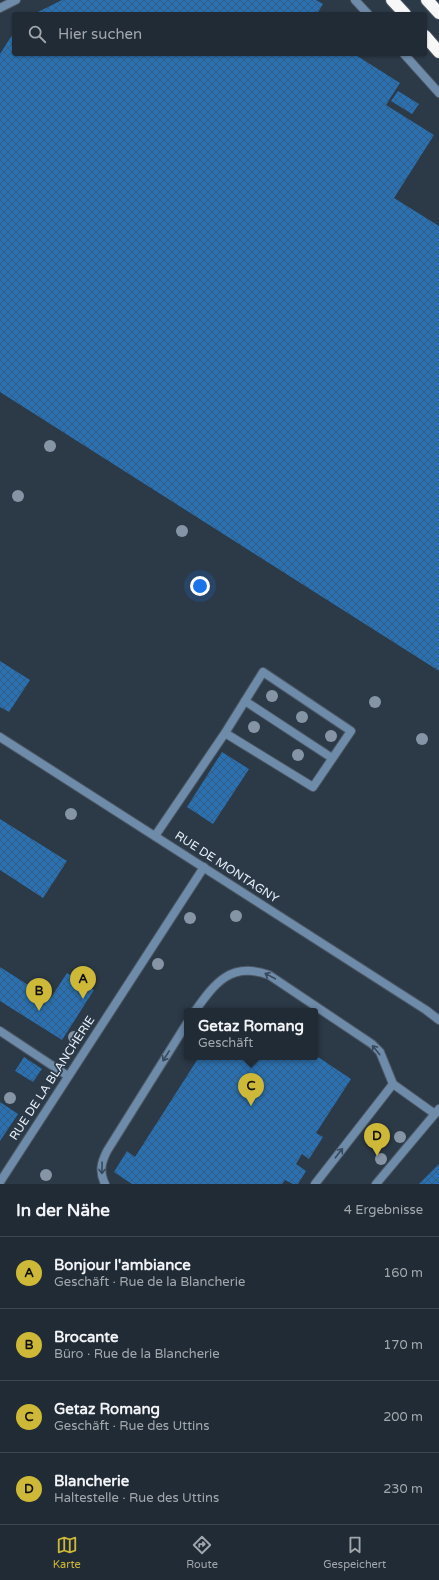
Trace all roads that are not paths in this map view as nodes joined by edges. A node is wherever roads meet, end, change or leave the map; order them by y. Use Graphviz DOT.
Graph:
graph roads {
  1 [pos="16,0"];
  2 [pos="355,0"];
  3 [pos="392,0"];
  4 [pos="427,0"];
  5 [pos="0,8"];
  6 [pos="366,12"];
  7 [pos="403,12"];
  8 [pos="439,13"];
  9 [pos="427,38"];
  10 [pos="439,52"];
  11 [pos="406,56"];
  12 [pos="439,93"];
  13 [pos="244,701"];
  14 [pos="225,733"];
  15 [pos="0,737"];
  16 [pos="332,758"];
  17 [pos="155,836"];
  18 [pos="204,867"];
  19 [pos="198,1008"];
  20 [pos="439,1020"];
  21 [pos="184,1028"];
  22 [pos="0,1031"];
  23 [pos="68,1076"];
  24 [pos="393,1084"];
  25 [pos="437,1112"];
  26 [pos="0,1182"];
  27 [pos="105,1184"];
  28 [pos="315,1184"];
  29 [pos="376,1184"];
  1 -- 5 [label="street"];
  2 -- 6 [label="street"];
  3 -- 7 [label="highway"];
  4 -- 8 [label="highway"];
  9 -- 10 [label="highway"];
  11 -- 12 [label="street"];
  13 -- 14 [label="street"];
  13 -- 16 [label="street"];
  13 -- 16 [label="street"];
  14 -- 16 [label="street"];
  14 -- 17 [label="street"];
  15 -- 17 [label="street, RUE DE MONTAGNY"];
  17 -- 18 [label="street, RUE DE MONTAGNY"];
  18 -- 20 [label="street, RUE DE MONTAGNY"];
  18 -- 23 [label="street, RUE DE LA BLANCHERIE"];
  24 -- 19 [label="street, one-way"];
  21 -- 27 [label="street, one-way"];
  22 -- 23 [label="street"];
  23 -- 26 [label="street, RUE DE LA BLANCHERIE"];
  24 -- 25 [label="street"];
  28 -- 24 [label="street, one-way"];
  25 -- 29 [label="street"];
}
